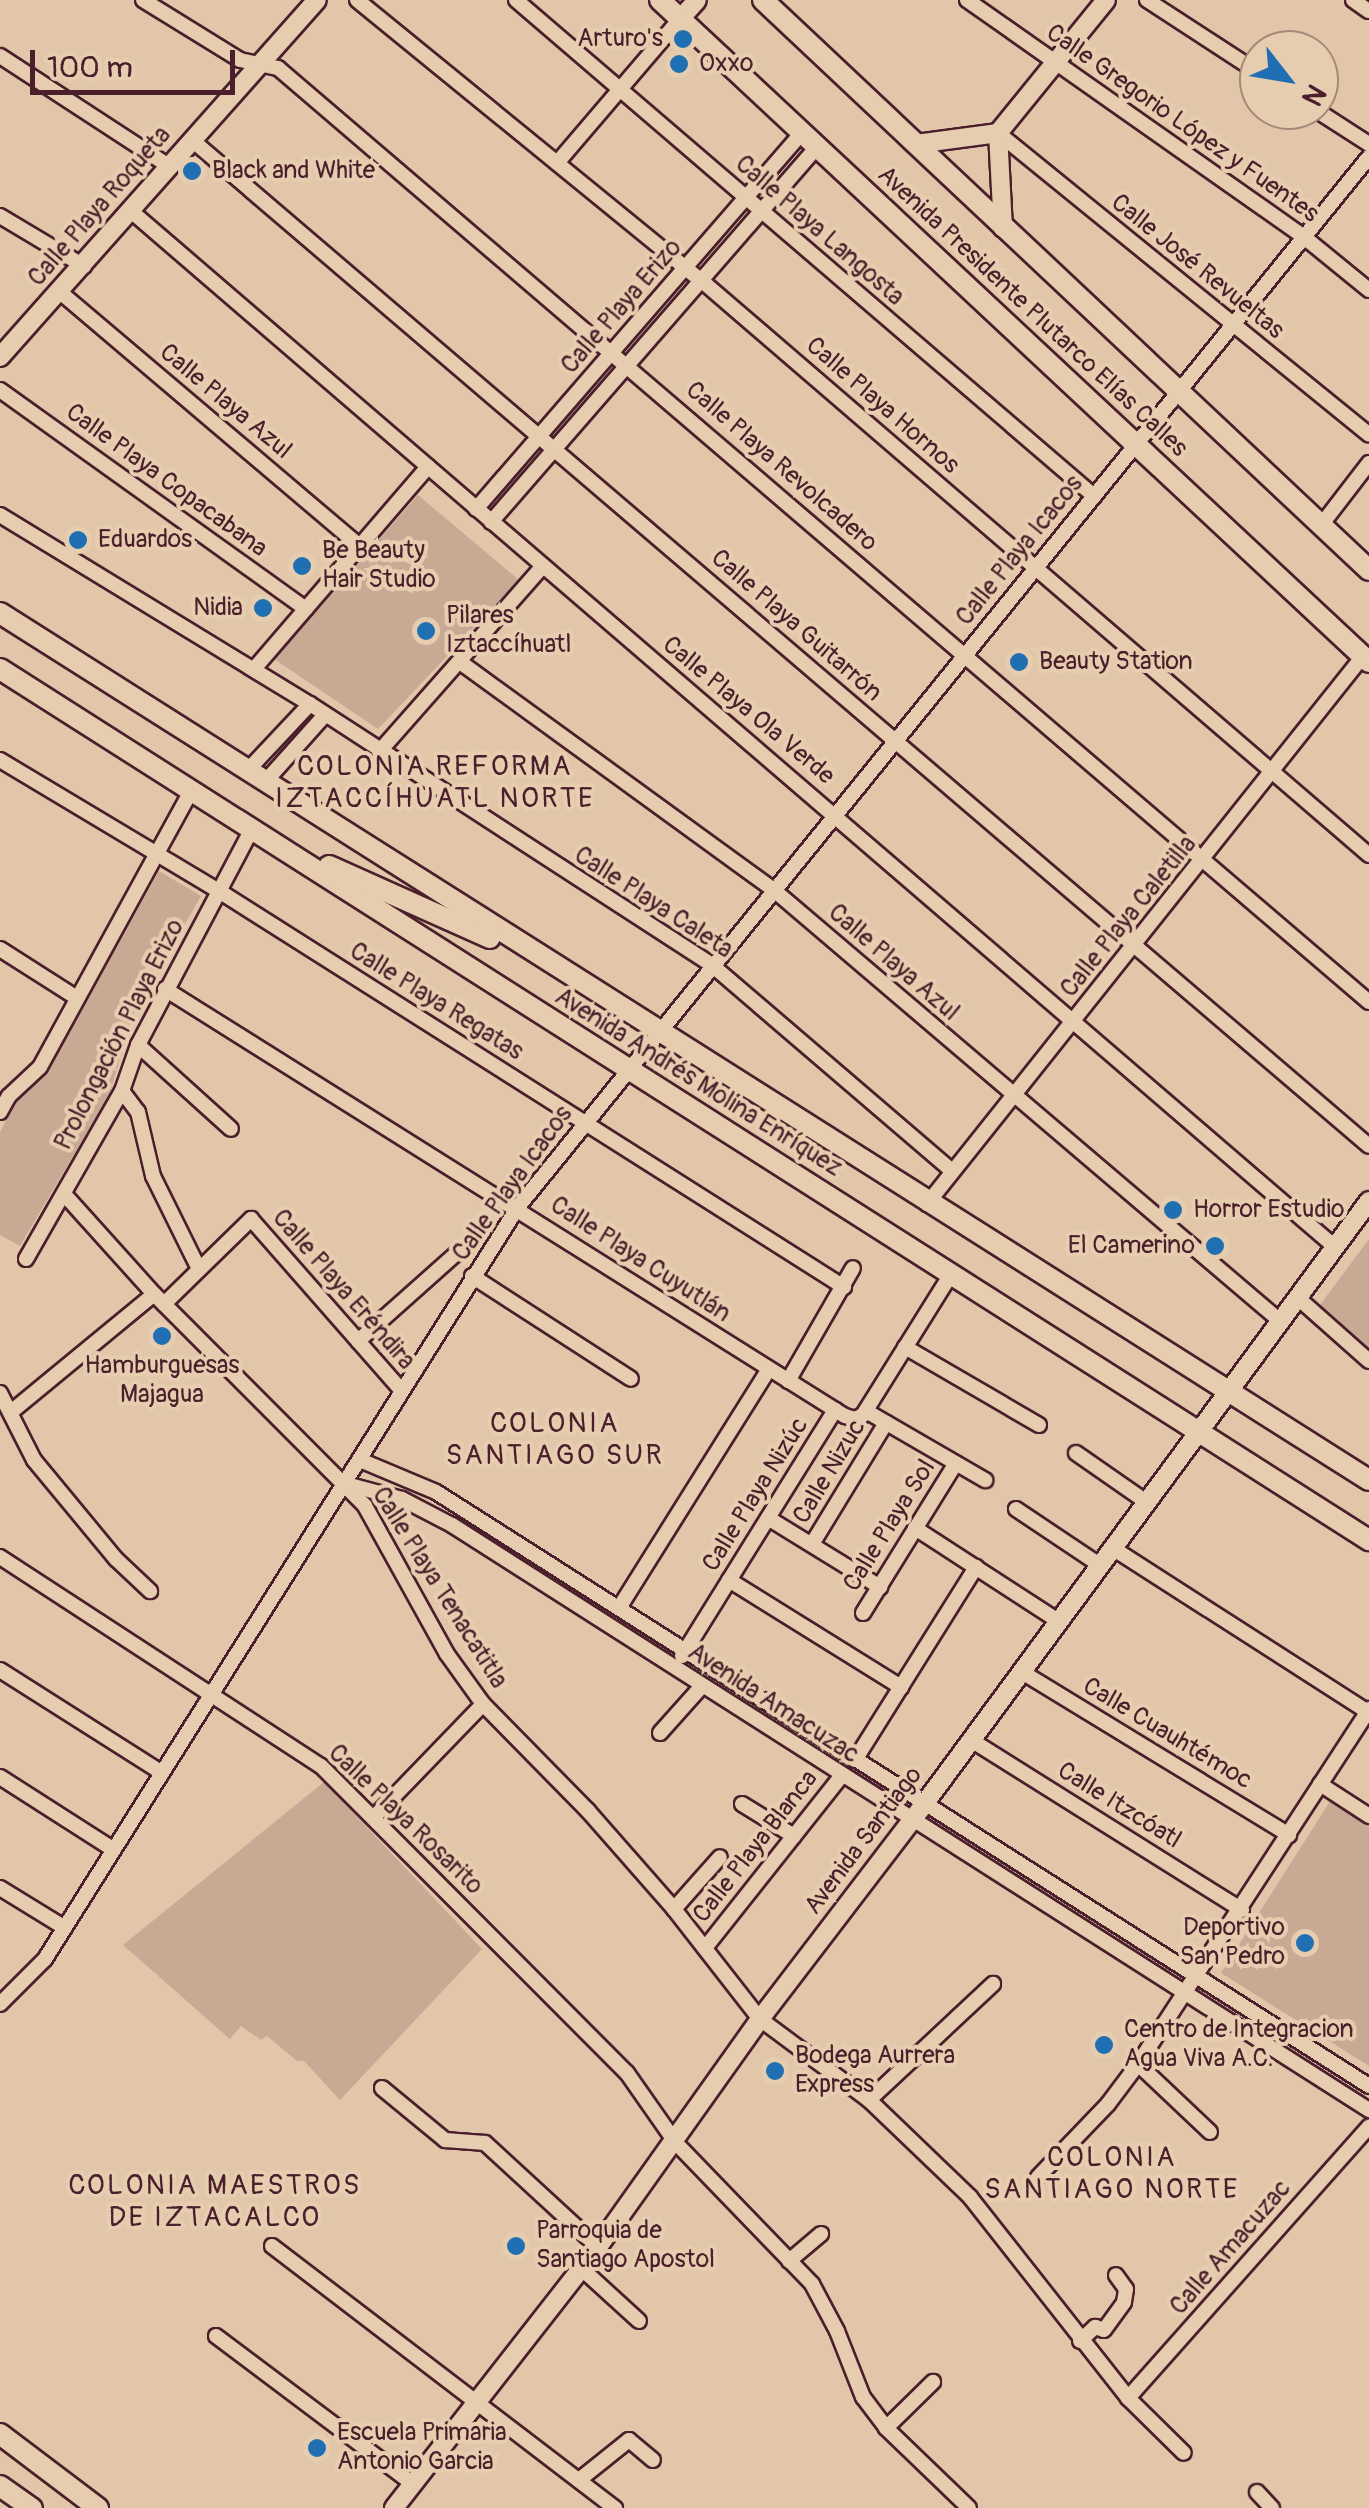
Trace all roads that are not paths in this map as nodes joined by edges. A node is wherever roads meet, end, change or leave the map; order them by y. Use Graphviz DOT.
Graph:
graph roads {
  1 [pos="143,0"];
  2 [pos="317,0"];
  3 [pos="357,0"];
  4 [pos="516,0"];
  5 [pos="660,0"];
  6 [pos="697,0"];
  7 [pos="763,0"];
  8 [pos="967,0"];
  9 [pos="1106,0"];
  10 [pos="1147,0"];
  11 [pos="1353,0"];
  12 [pos="1369,11"];
  13 [pos="680,19"];
  14 [pos="0,56"];
  15 [pos="1239,60"];
  16 [pos="1056,62"];
  17 [pos="261,64"];
  18 [pos="621,90"];
  19 [pos="1339,125"];
  20 [pos="998,133"];
  21 [pos="192,140"];
  22 [pos="809,141"];
  23 [pos="916,144"];
  24 [pos="1369,144"];
  25 [pos="1369,157"];
  26 [pos="557,163"];
  27 [pos="169,166"];
  28 [pos="746,198"];
  29 [pos="131,211"];
  30 [pos="762,211"];
  31 [pos="0,216"];
  32 [pos="1003,228"];
  33 [pos="1304,237"];
  34 [pos="84,266"];
  35 [pos="686,268"];
  36 [pos="702,281"];
  37 [pos="1369,290"];
  38 [pos="60,292"];
  39 [pos="1233,326"];
  40 [pos="613,351"];
  41 [pos="0,357"];
  42 [pos="628,365"];
  43 [pos="0,390"];
  44 [pos="1180,390"];
  45 [pos="540,436"];
  46 [pos="1369,436"];
  47 [pos="1136,441"];
  48 [pos="554,448"];
  49 [pos="1369,463"];
  50 [pos="428,467"];
  51 [pos="1094,496"];
  52 [pos="476,509"];
  53 [pos="0,516"];
  54 [pos="491,522"];
  55 [pos="1322,524"];
  56 [pos="360,546"];
  57 [pos="543,566"];
  58 [pos="1036,568"];
  59 [pos="1369,570"];
  60 [pos="306,609"];
  61 [pos="0,613"];
  62 [pos="964,656"];
  63 [pos="1366,659"];
  64 [pos="460,662"];
  65 [pos="0,669"];
  66 [pos="254,670"];
  67 [pos="310,704"];
  68 [pos="326,715"];
  69 [pos="896,742"];
  70 [pos="380,752"];
  71 [pos="0,760"];
  72 [pos="1272,774"];
  73 [pos="256,776"];
  74 [pos="191,791"];
  75 [pos="838,816"];
  76 [pos="258,833"];
  77 [pos="157,854"];
  78 [pos="1369,854"];
  79 [pos="1204,860"];
  80 [pos="219,891"];
  81 [pos="775,891"];
  82 [pos="1137,946"];
  83 [pos="0,949"];
  84 [pos="713,966"];
  85 [pos="556,967"];
  86 [pos="166,990"];
  87 [pos="78,998"];
  88 [pos="1369,1002"];
  89 [pos="1074,1021"];
  90 [pos="658,1032"];
  91 [pos="138,1045"];
  92 [pos="628,1069"];
  93 [pos="122,1091"];
  94 [pos="1012,1096"];
  95 [pos="0,1112"];
  96 [pos="585,1124"];
  97 [pos="231,1130"];
  98 [pos="1369,1146"];
  99 [pos="952,1171"];
  100 [pos="64,1194"];
  101 [pos="1369,1201"];
  102 [pos="927,1204"];
  103 [pos="518,1208"];
  104 [pos="1335,1247"];
  105 [pos="458,1252"];
  106 [pos="26,1259"];
  107 [pos="853,1268"];
  108 [pos="200,1270"];
  109 [pos="951,1274"];
  110 [pos="472,1276"];
  111 [pos="844,1287"];
  112 [pos="1298,1298"];
  113 [pos="159,1299"];
  114 [pos="1280,1321"];
  115 [pos="358,1341"];
  116 [pos="905,1347"];
  117 [pos="1369,1361"];
  118 [pos="768,1369"];
  119 [pos="631,1379"];
  120 [pos="788,1381"];
  121 [pos="402,1390"];
  122 [pos="0,1392"];
  123 [pos="1230,1392"];
  124 [pos="835,1410"];
  125 [pos="866,1411"];
  126 [pos="11,1412"];
  127 [pos="886,1423"];
  128 [pos="1039,1425"];
  129 [pos="1200,1433"];
  130 [pos="1076,1454"];
  131 [pos="360,1460"];
  132 [pos="956,1463"];
  133 [pos="985,1480"];
  134 [pos="1369,1480"];
  135 [pos="346,1484"];
  136 [pos="1148,1503"];
  137 [pos="1016,1510"];
  138 [pos="768,1518"];
  139 [pos="915,1528"];
  140 [pos="1369,1540"];
  141 [pos="812,1544"];
  142 [pos="1114,1549"];
  143 [pos="0,1557"];
  144 [pos="1102,1566"];
  145 [pos="976,1567"];
  146 [pos="729,1580"];
  147 [pos="880,1587"];
  148 [pos="150,1591"];
  149 [pos="620,1608"];
  150 [pos="863,1613"];
  151 [pos="1060,1622"];
  152 [pos="686,1650"];
  153 [pos="675,1668"];
  154 [pos="0,1670"];
  155 [pos="1022,1672"];
  156 [pos="702,1686"];
  157 [pos="901,1687"];
  158 [pos="211,1695"];
  159 [pos="483,1704"];
  160 [pos="1368,1711"];
  161 [pos="660,1733"];
  162 [pos="971,1740"];
  163 [pos="854,1760"];
  164 [pos="162,1773"];
  165 [pos="842,1775"];
  166 [pos="0,1777"];
  167 [pos="1320,1784"];
  168 [pos="925,1803"];
  169 [pos="742,1804"];
  170 [pos="1369,1816"];
  171 [pos="373,1818"];
  172 [pos="913,1819"];
  173 [pos="1288,1835"];
  174 [pos="794,1836"];
  175 [pos="114,1850"];
  176 [pos="720,1857"];
  177 [pos="0,1888"];
  178 [pos="674,1909"];
  179 [pos="1242,1910"];
  180 [pos="65,1928"];
  181 [pos="705,1948"];
  182 [pos="1197,1978"];
  183 [pos="993,1984"];
  184 [pos="1186,1995"];
  185 [pos="0,2004"];
  186 [pos="760,2019"];
  187 [pos="1138,2064"];
  188 [pos="1369,2086"];
  189 [pos="382,2088"];
  190 [pos="869,2100"];
  191 [pos="1369,2110"];
  192 [pos="1369,2127"];
  193 [pos="1210,2132"];
  194 [pos="676,2143"];
  195 [pos="1038,2178"];
  196 [pos="821,2234"];
  197 [pos="272,2246"];
  198 [pos="598,2247"];
  199 [pos="790,2261"];
  200 [pos="582,2268"];
  201 [pos="1116,2276"];
  202 [pos="639,2321"];
  203 [pos="216,2336"];
  204 [pos="1080,2341"];
  205 [pos="933,2382"];
  206 [pos="1128,2398"];
  207 [pos="476,2400"];
  208 [pos="886,2428"];
  209 [pos="0,2434"];
  210 [pos="1184,2453"];
  211 [pos="653,2460"];
  212 [pos="580,2480"];
  213 [pos="412,2483"];
  214 [pos="0,2486"];
  215 [pos="1257,2492"];
  216 [pos="32,2508"];
  217 [pos="98,2508"];
  218 [pos="394,2508"];
  219 [pos="615,2508"];
  220 [pos="969,2508"];
  221 [pos="1272,2508"];
  1 -- 17 [label="street, Calle Playa Revolcadero"];
  2 -- 17 [label="street, Calle Playa Roqueta"];
  3 -- 26 [label="street, Calle Playa Hornos"];
  4 -- 18 [label="street, Calle Playa Langosta"];
  5 -- 13 [label="main road, Avenida Presidente Plutarco Elías Calles"];
  6 -- 13 [label="street"];
  7 -- 23 [label="main road, Avenida Presidente Plutarco Elías Calles"];
  8 -- 16 [label="street, Calle Gregorio López y Fuentes"];
  9 -- 16 [label="street"];
  10 -- 15 [label="street"];
  11 -- 12 [label="street"];
  13 -- 18 [label="street"];
  13 -- 22 [label="main road, Avenida Presidente Plutarco Elías Calles"];
  14 -- 27 [label="street"];
  16 -- 20 [label="street"];
  16 -- 33 [label="street, Calle Gregorio López y Fuentes"];
  17 -- 21 [label="street, Calle Playa Roqueta"];
  17 -- 40 [label="street, Calle Playa Revolcadero"];
  18 -- 26 [label="street"];
  18 -- 28 [label="street, Calle Playa Langosta"];
  19 -- 24 [label="street"];
  20 -- 23 [label="street"];
  20 -- 32 [label="street"];
  20 -- 39 [label="street, Calle José Revueltas"];
  21 -- 27 [label="street, Calle Playa Roqueta"];
  21 -- 45 [label="street, Calle Playa Guitarrón"];
  22 -- 28 [label="street, Calle Playa Erizo"];
  22 -- 30 [label="street, Calle Playa Erizo"];
  22 -- 47 [label="main road, Avenida Presidente Plutarco Elías Calles"];
  23 -- 32 [label="main road, Avenida Presidente Plutarco Elías Calles"];
  25 -- 33 [label="street, Calle Playa Icacos"];
  26 -- 35 [label="street, Calle Playa Hornos"];
  27 -- 29 [label="street, Calle Playa Roqueta"];
  28 -- 30 [label="street, Calle Playa Langosta"];
  28 -- 35 [label="street, Calle Playa Erizo"];
  29 -- 34 [label="street, Calle Playa Roqueta"];
  29 -- 50 [label="street, Calle Playa Ola Verde"];
  30 -- 36 [label="street, Calle Playa Erizo"];
  30 -- 51 [label="street, Calle Playa Langosta"];
  31 -- 34 [label="street"];
  32 -- 44 [label="main road, Avenida Presidente Plutarco Elías Calles"];
  33 -- 37 [label="street, Calle Gregorio López y Fuentes"];
  33 -- 39 [label="street, Calle Playa Icacos"];
  34 -- 38 [label="street, Calle Playa Roqueta"];
  35 -- 36 [label="street, Calle Playa Hornos"];
  35 -- 40 [label="street, Calle Playa Erizo"];
  36 -- 42 [label="street, Calle Playa Erizo"];
  36 -- 58 [label="street, Calle Playa Hornos"];
  38 -- 41 [label="street, Calle Playa Roqueta"];
  38 -- 56 [label="street, Calle Playa Azul"];
  39 -- 44 [label="street, Calle Playa Icacos"];
  39 -- 46 [label="street, Calle José Revueltas"];
  40 -- 42 [label="street, Calle Playa Revolcadero"];
  40 -- 45 [label="street, Calle Playa Erizo"];
  42 -- 48 [label="street, Calle Playa Erizo"];
  42 -- 62 [label="street, Calle Playa Revolcadero"];
  43 -- 60 [label="street, Calle Playa Copacabana"];
  44 -- 47 [label="street, Calle Playa Icacos"];
  44 -- 55 [label="main road, Avenida Presidente Plutarco Elías Calles"];
  45 -- 48 [label="street, Calle Playa Guitarrón"];
  45 -- 52 [label="street, Calle Playa Erizo"];
  47 -- 51 [label="street, Calle Playa Icacos"];
  47 -- 63 [label="main road, Avenida Presidente Plutarco Elías Calles"];
  48 -- 54 [label="street, Calle Playa Erizo"];
  48 -- 69 [label="street, Calle Playa Guitarrón"];
  49 -- 55 [label="street"];
  50 -- 52 [label="street, Calle Playa Ola Verde"];
  50 -- 56 [label="street"];
  51 -- 58 [label="street, Calle Playa Icacos"];
  52 -- 54 [label="street, Calle Playa Ola Verde"];
  53 -- 66 [label="street, Calle Playa Caleta"];
  54 -- 57 [label="street, Calle Playa Ola Verde"];
  55 -- 59 [label="main road, Avenida Presidente Plutarco Elías Calles"];
  56 -- 60 [label="street"];
  57 -- 64 [label="street"];
  57 -- 75 [label="street, Calle Playa Ola Verde"];
  58 -- 62 [label="street, Calle Playa Icacos"];
  58 -- 72 [label="street, Calle Playa Hornos"];
  60 -- 66 [label="street"];
  61 -- 73 [label="main road, Avenida Andrés Molina Enríquez"];
  62 -- 69 [label="street, Calle Playa Icacos"];
  62 -- 79 [label="street, Calle Playa Revolcadero"];
  63 -- 72 [label="street, Calle Playa Caletilla"];
  64 -- 70 [label="street"];
  64 -- 81 [label="street, Calle Playa Azul"];
  65 -- 74 [label="main road, Avenida Andrés Molina Enríquez"];
  66 -- 67 [label="street, Calle Playa Caleta"];
  67 -- 68 [label="street, Calle Playa Caleta"];
  67 -- 73 [label="street"];
  68 -- 70 [label="street, Calle Playa Caleta"];
  68 -- 73 [label="street"];
  69 -- 75 [label="street, Calle Playa Icacos"];
  69 -- 82 [label="street, Calle Playa Guitarrón"];
  70 -- 84 [label="street, Calle Playa Caleta"];
  71 -- 77 [label="street, Calle Playa Regatas"];
  72 -- 78 [label="street, Calle Playa Hornos"];
  72 -- 79 [label="street, Calle Playa Caletilla"];
  73 -- 85 [label="main road, Avenida Andrés Molina Enríquez"];
  74 -- 76 [label="main road, Avenida Andrés Molina Enríquez"];
  74 -- 77 [label="street, Prolongación Playa Erizo"];
  75 -- 81 [label="street, Calle Playa Icacos"];
  75 -- 89 [label="street, Calle Playa Ola Verde"];
  76 -- 80 [label="street, Prolongación Playa Erizo"];
  76 -- 85 [label="main road"];
  76 -- 92 [label="main road, Avenida Andrés Molina Enríquez"];
  77 -- 80 [label="street, Calle Playa Regatas"];
  77 -- 87 [label="street, Prolongación Playa Erizo"];
  79 -- 82 [label="street, Calle Playa Caletilla"];
  79 -- 88 [label="street, Calle Playa Revolcadero"];
  80 -- 86 [label="street, Prolongación Playa Erizo"];
  80 -- 96 [label="street, Calle Playa Regatas"];
  81 -- 84 [label="street, Calle Playa Icacos"];
  81 -- 94 [label="street, Calle Playa Azul"];
  82 -- 89 [label="street, Calle Playa Caletilla"];
  82 -- 98 [label="street, Calle Playa Guitarrón"];
  83 -- 87 [label="street"];
  84 -- 90 [label="street, Calle Playa Icacos"];
  84 -- 99 [label="street, Calle Playa Caleta"];
  85 -- 90 [label="main road, Avenida Andrés Molina Enríquez"];
  86 -- 91 [label="street, Prolongación Playa Erizo"];
  86 -- 103 [label="street, Calle Playa Cuyutlán"];
  87 -- 95 [label="street, Prolongación Playa Erizo"];
  89 -- 94 [label="street, Calle Playa Caletilla"];
  89 -- 104 [label="street, Calle Playa Ola Verde"];
  90 -- 92 [label="street, Calle Playa Icacos"];
  90 -- 102 [label="main road, Avenida Andrés Molina Enríquez"];
  91 -- 93 [label="street, Prolongación Playa Erizo"];
  91 -- 97 [label="street"];
  92 -- 96 [label="street, Calle Playa Icacos"];
  92 -- 109 [label="main road, Avenida Andrés Molina Enríquez"];
  93 -- 100 [label="street, Prolongación Playa Erizo"];
  93 -- 108 [label="street"];
  94 -- 99 [label="street, Calle Playa Caletilla"];
  94 -- 114 [label="street, Calle Playa Azul"];
  96 -- 103 [label="street, Calle Playa Icacos"];
  96 -- 111 [label="street, Calle Playa Regatas"];
  99 -- 102 [label="street, Calle Playa Caletilla"];
  100 -- 106 [label="street, Prolongación Playa Erizo"];
  100 -- 113 [label="street, Calle Playa Tenacatitla"];
  101 -- 104 [label="street, Avenida Santiago"];
  102 -- 123 [label="main road, Avenida Andrés Molina Enríquez"];
  103 -- 110 [label="street, Calle Playa Icacos"];
  103 -- 118 [label="street, Calle Playa Cuyutlán"];
  104 -- 112 [label="street, Avenida Santiago"];
  105 -- 115 [label="street"];
  107 -- 111 [label="street"];
  108 -- 113 [label="street"];
  108 -- 115 [label="street, Calle Playa Eréndira"];
  109 -- 116 [label="street"];
  109 -- 129 [label="main road, Avenida Andrés Molina Enríquez"];
  110 -- 119 [label="street"];
  110 -- 121 [label="street, Calle Playa Icacos"];
  111 -- 120 [label="street"];
  112 -- 114 [label="street, Avenida Santiago"];
  112 -- 117 [label="street"];
  113 -- 126 [label="street"];
  113 -- 135 [label="street, Calle Playa Tenacatitla"];
  114 -- 123 [label="street, Avenida Santiago"];
  115 -- 121 [label="street, Calle Playa Eréndira"];
  116 -- 125 [label="street"];
  116 -- 128 [label="street"];
  118 -- 120 [label="street, Calle Playa Cuyutlán"];
  118 -- 149 [label="street"];
  120 -- 124 [label="street, Calle Playa Cuyutlán"];
  121 -- 131 [label="street, Calle Playa Icacos"];
  122 -- 126 [label="street"];
  123 -- 129 [label="street, Avenida Santiago"];
  123 -- 134 [label="main road, Avenida Andrés Molina Enríquez"];
  124 -- 125 [label="street, Calle Playa Nizúc"];
  124 -- 138 [label="street, Calle Playa Nizúc"];
  125 -- 127 [label="street"];
  126 -- 148 [label="street"];
  127 -- 132 [label="street"];
  127 -- 141 [label="street, Calle Nizuc"];
  129 -- 136 [label="street, Avenida Santiago"];
  129 -- 140 [label="main road, Avenida Andrés Molina Enríquez"];
  130 -- 136 [label="street"];
  131 -- 135 [label="street, Calle Playa Icacos"];
  131 -- 149 [label="street, Avenida Amacuzac"];
  132 -- 133 [label="street"];
  132 -- 139 [label="street, Calle Playa Sol"];
  135 -- 153 [label="street, Avenida Amacuzac"];
  135 -- 158 [label="street, Calle Playa Icacos"];
  135 -- 159 [label="street, Calle Playa Tenacatitla"];
  136 -- 142 [label="street, Avenida Santiago"];
  137 -- 144 [label="street"];
  138 -- 141 [label="street"];
  138 -- 146 [label="street, Calle Playa Nizúc"];
  139 -- 145 [label="street"];
  139 -- 147 [label="street, Calle Playa Sol"];
  141 -- 147 [label="street"];
  142 -- 144 [label="street, Avenida Santiago"];
  142 -- 160 [label="street"];
  143 -- 158 [label="street, Calle Playa Rosarito"];
  144 -- 151 [label="street, Avenida Santiago"];
  145 -- 151 [label="street"];
  145 -- 157 [label="street"];
  146 -- 152 [label="street, Calle Playa Nizúc"];
  146 -- 157 [label="street"];
  147 -- 150 [label="street, Calle Playa Sol"];
  149 -- 152 [label="street, Avenida Amacuzac"];
  151 -- 155 [label="street, Avenida Santiago"];
  152 -- 153 [label="street, Calle Playa Nizúc"];
  152 -- 163 [label="street, Avenida Amacuzac"];
  153 -- 156 [label="street, Avenida Amacuzac"];
  154 -- 164 [label="street"];
  155 -- 162 [label="street, Avenida Santiago"];
  155 -- 173 [label="street, Calle Cuauhtémoc"];
  156 -- 161 [label="street"];
  156 -- 165 [label="street, Avenida Amacuzac"];
  157 -- 163 [label="street"];
  158 -- 164 [label="street, Calle Playa Icacos"];
  158 -- 171 [label="street, Calle Playa Rosarito"];
  159 -- 171 [label="street"];
  159 -- 178 [label="street, Calle Playa Tenacatitla"];
  160 -- 167 [label="street"];
  162 -- 168 [label="street, Avenida Santiago"];
  162 -- 179 [label="street, Calle Itzcóatl"];
  163 -- 168 [label="street, Avenida Amacuzac"];
  164 -- 175 [label="street, Calle Playa Icacos"];
  165 -- 172 [label="street, Avenida Amacuzac"];
  165 -- 174 [label="street, Calle Playa Blanca"];
  166 -- 175 [label="street"];
  167 -- 170 [label="street"];
  167 -- 173 [label="street"];
  168 -- 172 [label="street, Avenida Santiago"];
  168 -- 182 [label="street, Avenida Amacuzac"];
  169 -- 174 [label="street"];
  171 -- 194 [label="street, Calle Playa Rosarito"];
  172 -- 184 [label="street, Avenida Amacuzac"];
  172 -- 186 [label="street, Avenida Santiago"];
  173 -- 179 [label="street"];
  174 -- 181 [label="street, Calle Playa Blanca"];
  175 -- 180 [label="street, Calle Playa Icacos"];
  176 -- 178 [label="street"];
  177 -- 180 [label="street"];
  178 -- 181 [label="street, Calle Playa Tenacatitla"];
  179 -- 182 [label="street"];
  180 -- 185 [label="street, Calle Playa Icacos"];
  181 -- 186 [label="street, Calle Playa Tenacatitla"];
  182 -- 184 [label="street"];
  182 -- 188 [label="street, Avenida Amacuzac"];
  183 -- 190 [label="street"];
  184 -- 187 [label="street"];
  184 -- 191 [label="street, Avenida Amacuzac"];
  186 -- 190 [label="street, Calle Playa Tenacatitla"];
  186 -- 194 [label="street, Avenida Santiago"];
  187 -- 193 [label="street"];
  187 -- 195 [label="street"];
  189 -- 198 [label="street"];
  190 -- 204 [label="street, Calle Playa Tenacatitla"];
  192 -- 206 [label="street, Calle Amacuzac"];
  194 -- 198 [label="street, Avenida Santiago"];
  194 -- 199 [label="street, Calle Playa Rosarito"];
  196 -- 199 [label="street"];
  197 -- 207 [label="street"];
  198 -- 200 [label="street, Avenida Santiago"];
  199 -- 208 [label="street, Calle Playa Rosarito"];
  200 -- 202 [label="street"];
  200 -- 207 [label="street, Avenida Santiago"];
  201 -- 204 [label="street"];
  203 -- 213 [label="street"];
  204 -- 206 [label="street, Calle Playa Tenacatitla"];
  205 -- 208 [label="street"];
  206 -- 210 [label="street, Calle Playa Tenacatitla"];
  207 -- 212 [label="street"];
  207 -- 213 [label="street, Avenida Santiago"];
  208 -- 220 [label="street, Calle Playa Rosarito"];
  209 -- 217 [label="main road"];
  211 -- 212 [label="street"];
  212 -- 219 [label="street"];
  213 -- 218 [label="street, Avenida Santiago"];
  214 -- 216 [label="main road"];
  215 -- 221 [label="street"];
}
